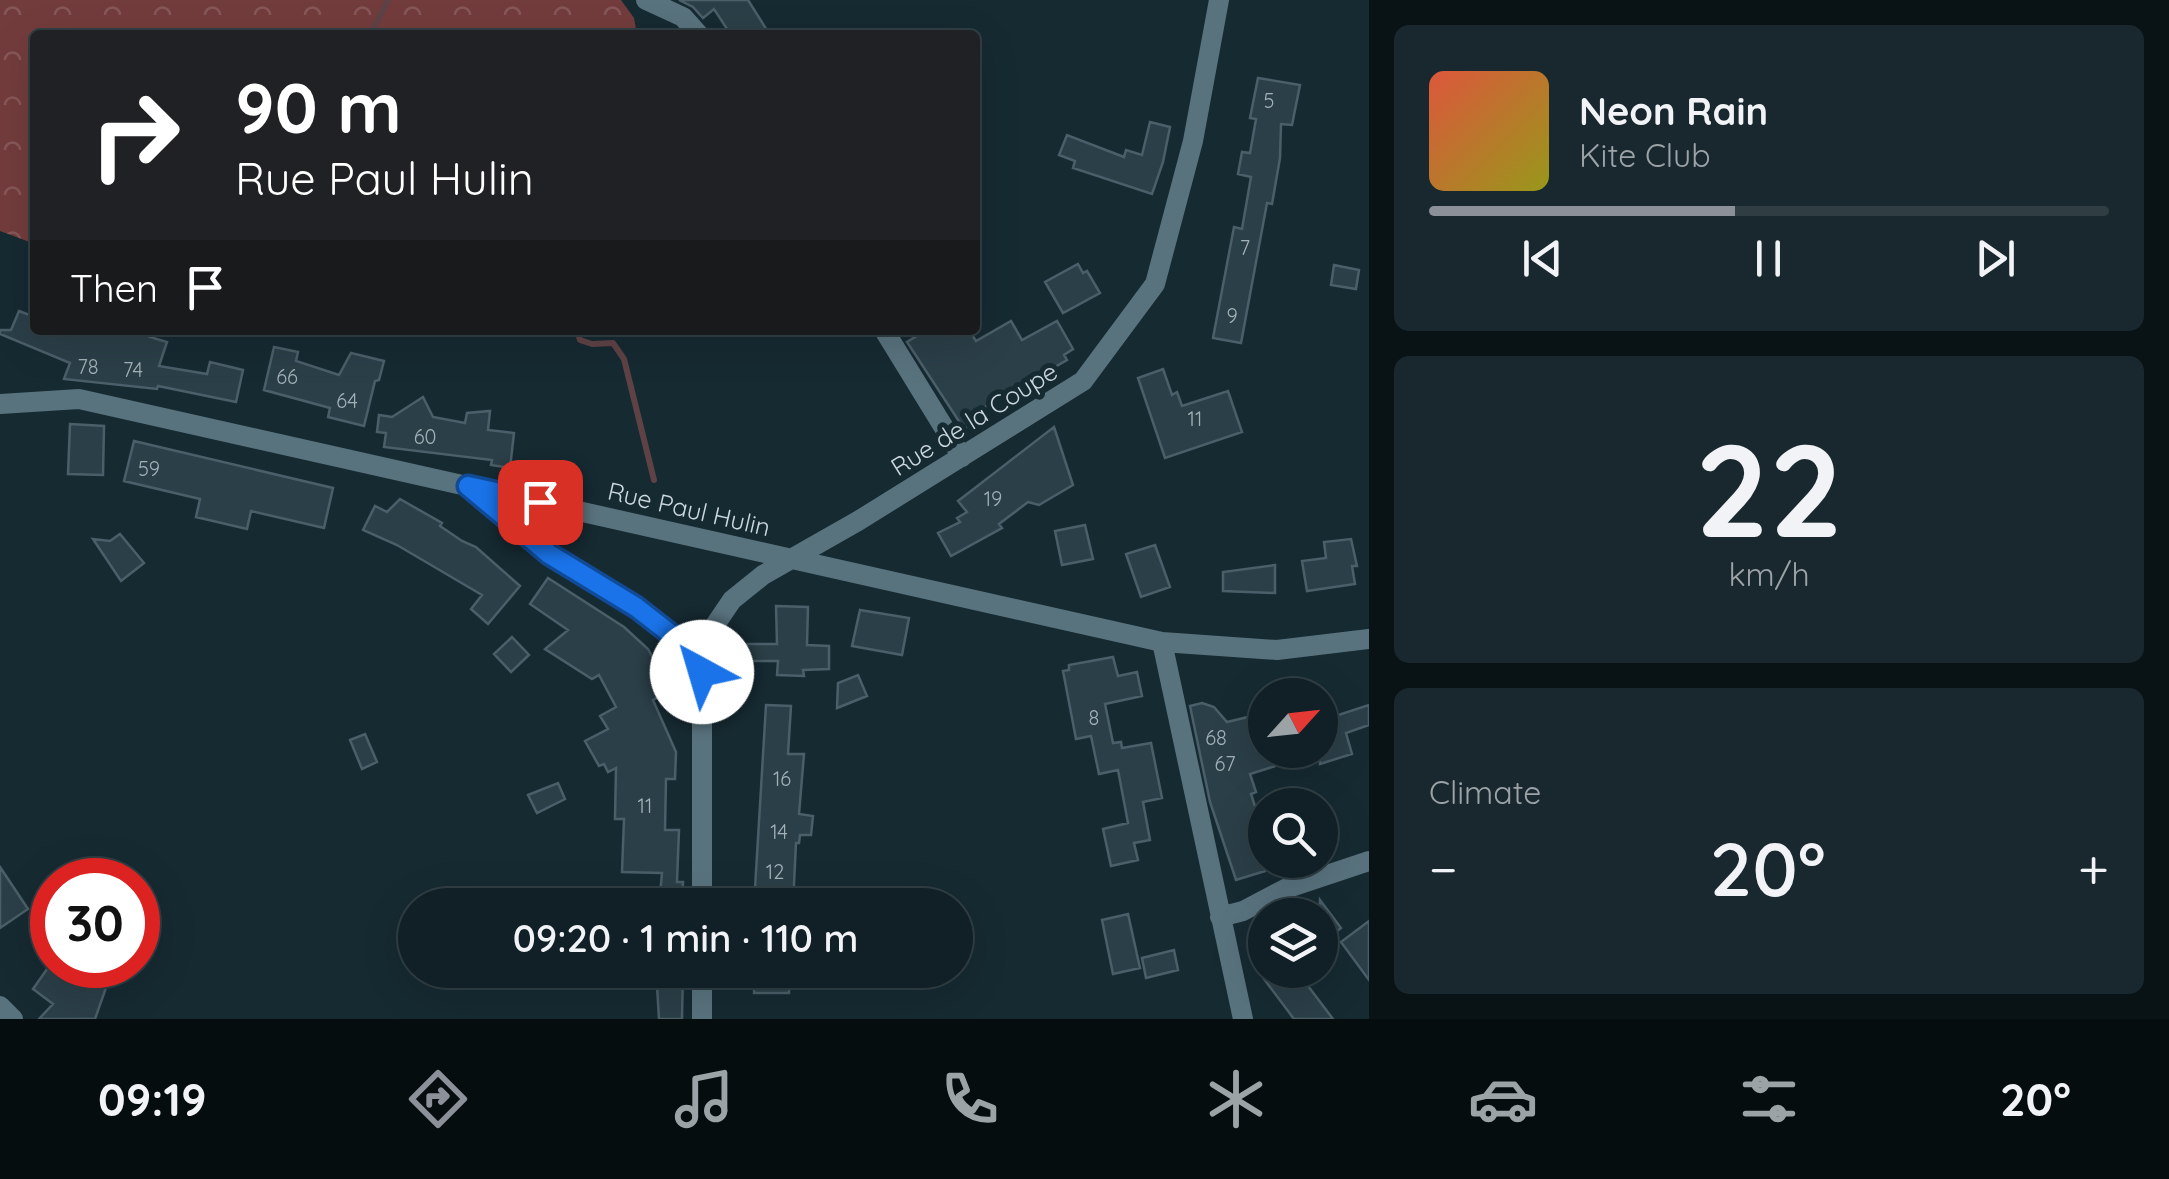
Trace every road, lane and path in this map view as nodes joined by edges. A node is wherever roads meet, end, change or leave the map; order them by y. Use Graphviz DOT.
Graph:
graph roads {
  1 [pos="646,0"];
  2 [pos="1219,0"];
  3 [pos="694,30"];
  4 [pos="887,335"];
  5 [pos="0,404"];
  6 [pos="962,457"];
  7 [pos="468,486"];
  8 [pos="795,558"];
  9 [pos="1369,639"];
  10 [pos="1162,642"];
  11 [pos="702,672"];
  12 [pos="1369,861"];
  13 [pos="702,888"];
  14 [pos="1220,917"];
  15 [pos="702,988"];
  16 [pos="0,1006"];
  17 [pos="14,1019"];
  18 [pos="702,1019"];
  19 [pos="1243,1019"];
  1 -- 3 [label="street"];
  2 -- 6 [label="street, Rue de la Coupe"];
  4 -- 6 [label="street"];
  5 -- 7 [label="street, Rue Paul Hulin"];
  6 -- 8 [label="street, Rue de la Coupe"];
  7 -- 8 [label="street, Rue Paul Hulin"];
  7 -- 11 [label="street"];
  8 -- 10 [label="street, Rue Paul Hulin"];
  8 -- 11 [label="street, Rue de la Coupe"];
  9 -- 10 [label="street, Rue Paul Hulin"];
  10 -- 14 [label="street"];
  11 -- 13 [label="street, Rue de la Coupe"];
  12 -- 14 [label="street"];
  14 -- 19 [label="street"];
  15 -- 18 [label="street"];
  16 -- 17 [label="street"];
}
